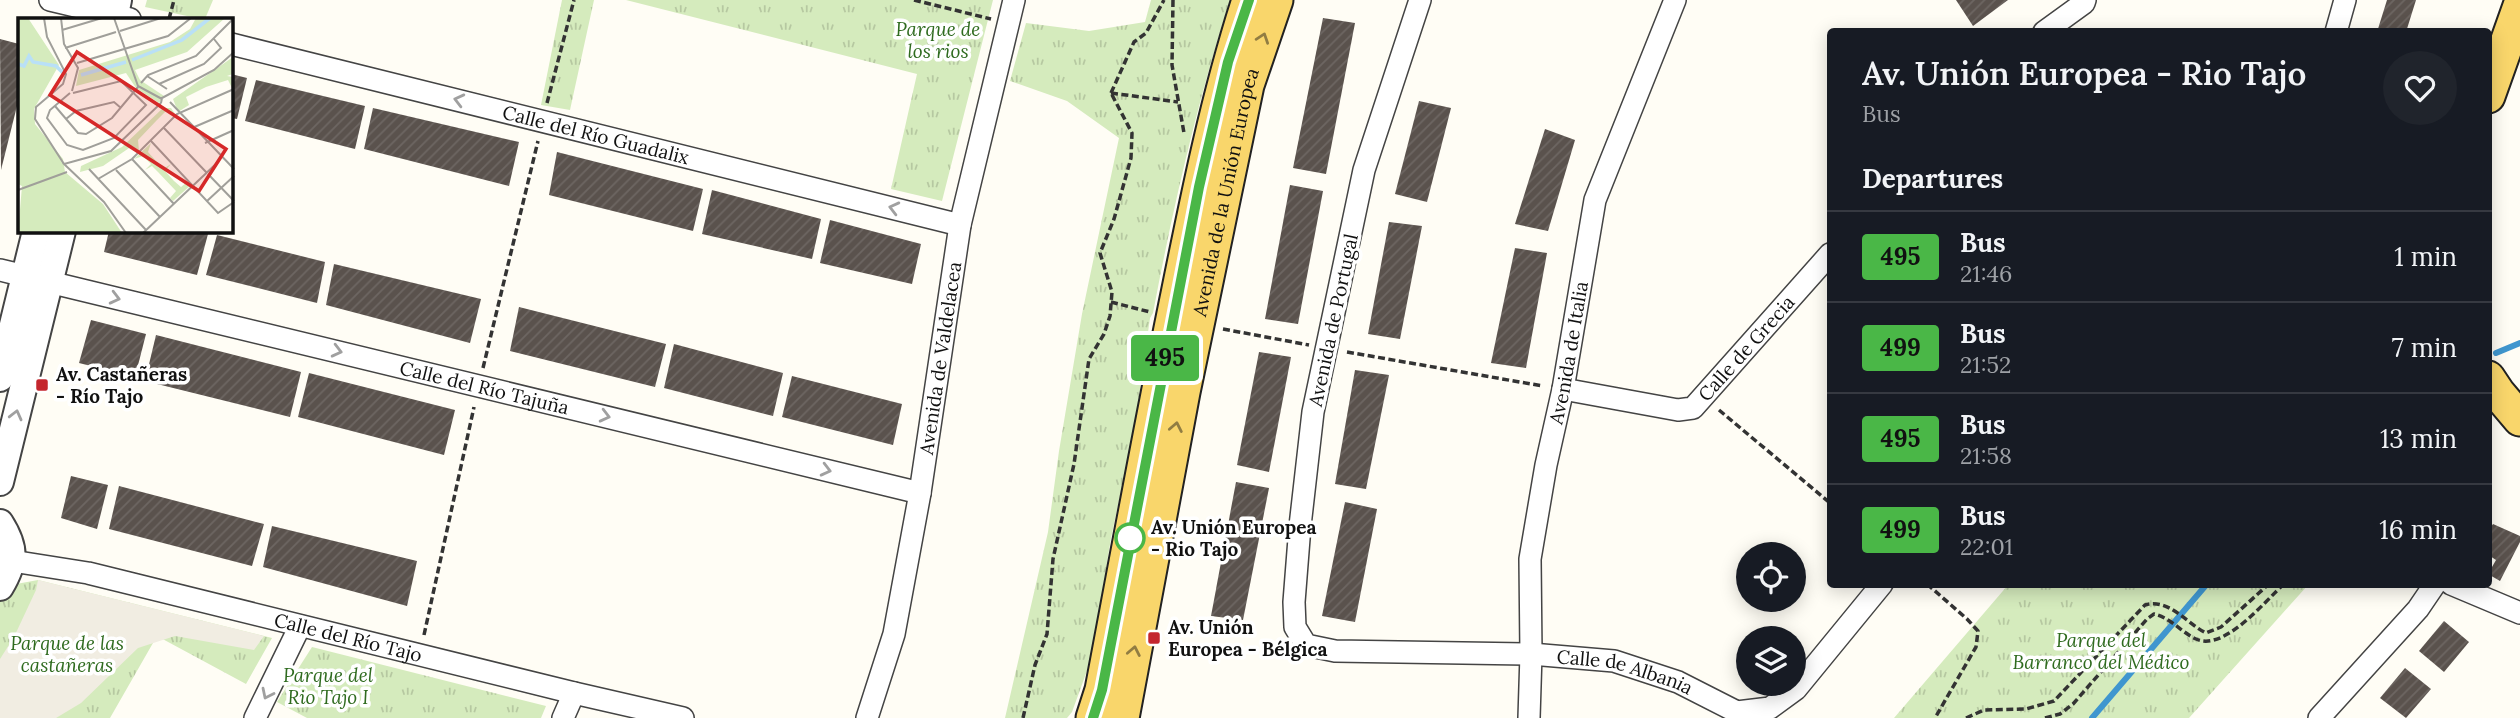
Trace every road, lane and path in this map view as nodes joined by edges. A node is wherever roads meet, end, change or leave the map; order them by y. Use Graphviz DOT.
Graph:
graph roads {
  1 [pos="50,0"];
  2 [pos="174,0"];
  3 [pos="574,0"];
  4 [pos="914,0"];
  5 [pos="1014,0"];
  6 [pos="1164,0"];
  7 [pos="1172,0"];
  8 [pos="1249,0"];
  9 [pos="1276,0"];
  10 [pos="1420,0"];
  11 [pos="1675,0"];
  12 [pos="2085,0"];
  13 [pos="2345,0"];
  14 [pos="2520,6"];
  15 [pos="107,12"];
  16 [pos="169,18"];
  17 [pos="1009,23"];
  18 [pos="2050,28"];
  19 [pos="2337,28"];
  20 [pos="233,44"];
  21 [pos="2492,85"];
  22 [pos="1111,93"];
  23 [pos="1178,102"];
  24 [pos="542,121"];
  25 [pos="1188,121"];
  26 [pos="960,225"];
  27 [pos="36,233"];
  28 [pos="60,233"];
  29 [pos="1827,257"];
  30 [pos="25,276"];
  31 [pos="1111,302"];
  32 [pos="1153,313"];
  33 [pos="1197,325"];
  34 [pos="1326,348"];
  35 [pos="0,378"];
  36 [pos="2492,383"];
  37 [pos="479,386"];
  38 [pos="1563,389"];
  39 [pos="1703,396"];
  40 [pos="2520,419"];
  41 [pos="0,482"];
  42 [pos="920,493"];
  43 [pos="1827,500"];
  44 [pos="0,523"];
  45 [pos="12,561"];
  46 [pos="0,587"];
  47 [pos="1879,588"];
  48 [pos="1932,588"];
  49 [pos="2265,588"];
  50 [pos="2280,588"];
  51 [pos="2432,588"];
  52 [pos="2461,588"];
  53 [pos="2520,613"];
  54 [pos="300,626"];
  55 [pos="1306,645"];
  56 [pos="1531,653"];
  57 [pos="420,655"];
  58 [pos="574,693"];
  59 [pos="255,718"];
  60 [pos="563,718"];
  61 [pos="683,718"];
  62 [pos="867,718"];
  63 [pos="1023,718"];
  64 [pos="1093,718"];
  65 [pos="1122,718"];
  66 [pos="1529,718"];
  67 [pos="1935,718"];
  68 [pos="1966,718"];
  69 [pos="2045,718"];
  70 [pos="2319,718"];
  1 -- 15 [label="street"];
  2 -- 16 [label="path"];
  3 -- 24 [label="path"];
  4 -- 17 [label="path"];
  5 -- 17 [label="street, Avenida de Valdelacea"];
  6 -- 22 [label="path"];
  7 -- 23 [label="path"];
  8 -- 64 [label="main road, Avenida de la Unión Europea"];
  33 -- 9 [label="main road, Avenida de la Unión Europea, one-way"];
  10 -- 34 [label="street, Avenida de Portugal"];
  11 -- 38 [label="street, Avenida de Italia"];
  12 -- 18 [label="street"];
  13 -- 19 [label="street"];
  14 -- 21 [label="main road"];
  17 -- 26 [label="street, Avenida de Valdelacea"];
  24 -- 20 [label="street, Calle del Río Guadalix, one-way"];
  22 -- 23 [label="path"];
  22 -- 31 [label="path"];
  23 -- 25 [label="path"];
  26 -- 24 [label="street, Calle del Río Guadalix, one-way"];
  24 -- 37 [label="path"];
  26 -- 42 [label="street, Avenida de Valdelacea"];
  27 -- 30 [label="street"];
  28 -- 30 [label="street"];
  29 -- 39 [label="street, Calle de Grecia"];
  30 -- 35 [label="street"];
  30 -- 37 [label="street, Calle del Río Tajuña, one-way"];
  41 -- 30 [label="street, one-way"];
  31 -- 32 [label="path"];
  31 -- 63 [label="path"];
  33 -- 34 [label="path"];
  65 -- 33 [label="main road, Avenida de la Unión Europea, one-way"];
  34 -- 38 [label="path"];
  34 -- 55 [label="street, Avenida de Portugal"];
  36 -- 40 [label="main road"];
  37 -- 42 [label="street, Calle del Río Tajuña, one-way"];
  37 -- 57 [label="path"];
  38 -- 39 [label="street, Calle de Grecia"];
  38 -- 56 [label="street, Avenida de Italia"];
  39 -- 43 [label="path"];
  42 -- 62 [label="street, Avenida de Valdelacea"];
  44 -- 45 [label="street"];
  45 -- 46 [label="street"];
  45 -- 54 [label="street, Calle del Río Tajo"];
  47 -- 56 [label="street, Calle de Albania"];
  48 -- 67 [label="path"];
  49 -- 68 [label="path"];
  50 -- 69 [label="path"];
  51 -- 70 [label="street"];
  52 -- 53 [label="street"];
  54 -- 57 [label="street, Calle del Río Tajo"];
  54 -- 59 [label="street, one-way"];
  55 -- 56 [label="street, Calle de Albania"];
  56 -- 66 [label="street, Avenida de Italia"];
  57 -- 58 [label="street, Calle del Río Tajo"];
  58 -- 60 [label="street"];
  58 -- 61 [label="street, Calle del Río Tajo"];
}
